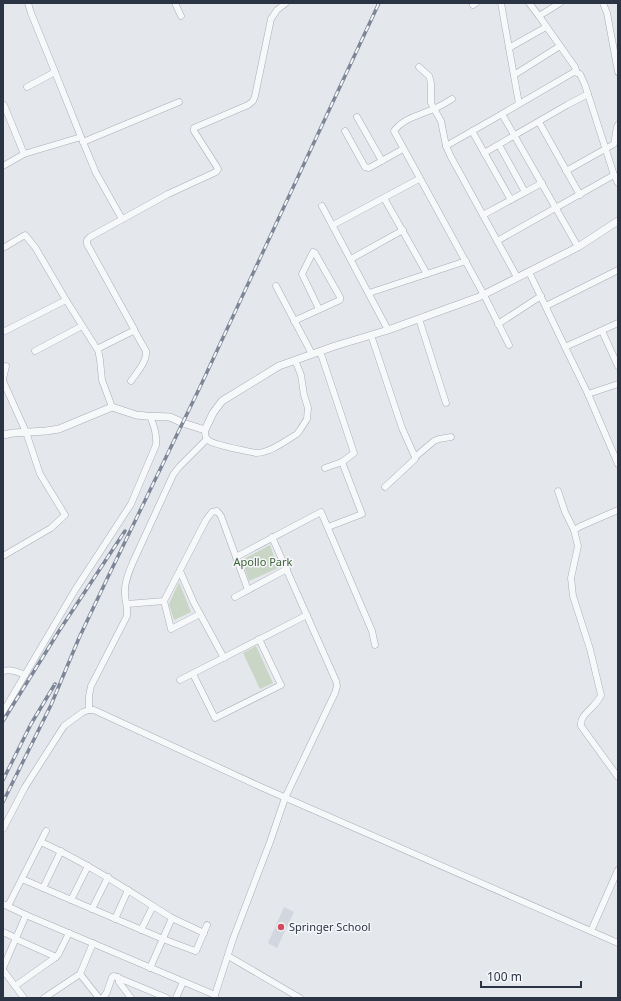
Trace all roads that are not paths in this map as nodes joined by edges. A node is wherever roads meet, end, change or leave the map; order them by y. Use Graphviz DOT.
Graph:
graph roads {
  1 [pos="28,3"];
  2 [pos="175,3"];
  3 [pos="286,3"];
  4 [pos="501,3"];
  5 [pos="529,3"];
  6 [pos="560,3"];
  7 [pos="603,3"];
  8 [pos="181,16"];
  9 [pos="539,16"];
  10 [pos="546,27"];
  11 [pos="615,38"];
  12 [pos="560,46"];
  13 [pos="509,48"];
  14 [pos="419,67"];
  15 [pos="55,72"];
  16 [pos="574,72"];
  17 [pos="618,72"];
  18 [pos="514,75"];
  19 [pos="27,87"];
  20 [pos="588,94"];
  21 [pos="452,99"];
  22 [pos="179,102"];
  23 [pos="519,104"];
  24 [pos="4,105"];
  25 [pos="434,109"];
  26 [pos="502,114"];
  27 [pos="357,117"];
  28 [pos="539,122"];
  29 [pos="618,125"];
  30 [pos="472,130"];
  31 [pos="345,131"];
  32 [pos="514,136"];
  33 [pos="82,140"];
  34 [pos="499,145"];
  35 [pos="446,146"];
  36 [pos="605,148"];
  37 [pos="403,149"];
  38 [pos="484,153"];
  39 [pos="24,154"];
  40 [pos="382,160"];
  41 [pos="3,166"];
  42 [pos="566,171"];
  43 [pos="614,176"];
  44 [pos="419,179"];
  45 [pos="542,183"];
  46 [pos="618,183"];
  47 [pos="525,192"];
  48 [pos="580,195"];
  49 [pos="384,198"];
  50 [pos="512,200"];
  51 [pos="322,206"];
  52 [pos="556,208"];
  53 [pos="483,215"];
  54 [pos="122,219"];
  55 [pos="618,221"];
  56 [pos="333,225"];
  57 [pos="403,230"];
  58 [pos="497,241"];
  59 [pos="578,247"];
  60 [pos="3,248"];
  61 [pos="351,259"];
  62 [pos="466,261"];
  63 [pos="618,270"];
  64 [pos="528,272"];
  65 [pos="428,274"];
  66 [pos="517,277"];
  67 [pos="276,286"];
  68 [pos="369,293"];
  69 [pos="484,295"];
  70 [pos="541,296"];
  71 [pos="66,300"];
  72 [pos="546,306"];
  73 [pos="319,309"];
  74 [pos="419,319"];
  75 [pos="294,321"];
  76 [pos="618,323"];
  77 [pos="498,324"];
  78 [pos="82,326"];
  79 [pos="134,330"];
  80 [pos="388,330"];
  81 [pos="602,331"];
  82 [pos="3,332"];
  83 [pos="371,335"];
  84 [pos="509,345"];
  85 [pos="565,347"];
  86 [pos="98,349"];
  87 [pos="35,351"];
  88 [pos="320,351"];
  89 [pos="312,354"];
  90 [pos="295,360"];
  91 [pos="6,366"];
  92 [pos="618,366"];
  93 [pos="3,380"];
  94 [pos="131,381"];
  95 [pos="618,384"];
  96 [pos="588,394"];
  97 [pos="446,403"];
  98 [pos="112,407"];
  99 [pos="150,416"];
  100 [pos="204,430"];
  101 [pos="26,432"];
  102 [pos="3,435"];
  103 [pos="451,437"];
  104 [pos="207,439"];
  105 [pos="415,457"];
  106 [pos="342,462"];
  107 [pos="618,464"];
  108 [pos="325,468"];
  109 [pos="385,487"];
  110 [pos="558,491"];
  111 [pos="618,510"];
  112 [pos="328,528"];
  113 [pos="574,530"];
  114 [pos="272,537"];
  115 [pos="3,556"];
  116 [pos="236,557"];
  117 [pos="287,570"];
  118 [pos="180,571"];
  119 [pos="248,590"];
  120 [pos="235,597"];
  121 [pos="164,602"];
  122 [pos="127,604"];
  123 [pos="200,614"];
  124 [pos="307,615"];
  125 [pos="259,640"];
  126 [pos="375,645"];
  127 [pos="224,658"];
  128 [pos="3,671"];
  129 [pos="193,674"];
  130 [pos="25,676"];
  131 [pos="180,680"];
  132 [pos="89,710"];
  133 [pos="3,712"];
  134 [pos="618,777"];
  135 [pos="285,798"];
  136 [pos="3,829"];
  137 [pos="46,831"];
  138 [pos="41,842"];
  139 [pos="61,851"];
  140 [pos="88,866"];
  141 [pos="618,870"];
  142 [pos="108,877"];
  143 [pos="22,879"];
  144 [pos="43,888"];
  145 [pos="128,890"];
  146 [pos="71,900"];
  147 [pos="6,905"];
  148 [pos="153,906"];
  149 [pos="92,909"];
  150 [pos="26,915"];
  151 [pos="172,918"];
  152 [pos="115,919"];
  153 [pos="207,925"];
  154 [pos="141,930"];
  155 [pos="591,931"];
  156 [pos="3,932"];
  157 [pos="69,933"];
  158 [pos="204,933"];
  159 [pos="16,938"];
  160 [pos="163,939"];
  161 [pos="93,943"];
  162 [pos="618,943"];
  163 [pos="228,956"];
  164 [pos="56,957"];
  165 [pos="3,967"];
  166 [pos="150,968"];
  167 [pos="80,974"];
  168 [pos="118,978"];
  169 [pos="183,982"];
  170 [pos="15,986"];
  171 [pos="214,997"];
  172 [pos="24,998"];
  173 [pos="44,998"];
  174 [pos="99,998"];
  175 [pos="103,998"];
  176 [pos="131,998"];
  177 [pos="167,998"];
  178 [pos="176,998"];
  179 [pos="300,998"];
  1 -- 15 [label="street"];
  2 -- 8 [label="street"];
  3 -- 54 [label="street"];
  4 -- 13 [label="street"];
  5 -- 9 [label="street"];
  6 -- 9 [label="street"];
  7 -- 11 [label="street"];
  9 -- 10 [label="street"];
  10 -- 12 [label="street"];
  10 -- 13 [label="street"];
  11 -- 17 [label="street"];
  12 -- 16 [label="street"];
  12 -- 18 [label="street"];
  13 -- 18 [label="street"];
  14 -- 25 [label="street"];
  15 -- 19 [label="street"];
  15 -- 33 [label="street"];
  16 -- 20 [label="street"];
  16 -- 23 [label="street"];
  18 -- 23 [label="street"];
  20 -- 28 [label="street"];
  20 -- 36 [label="street"];
  21 -- 25 [label="street"];
  22 -- 33 [label="street"];
  23 -- 26 [label="street"];
  24 -- 39 [label="street"];
  25 -- 35 [label="street"];
  25 -- 37 [label="street"];
  26 -- 30 [label="street"];
  26 -- 32 [label="street"];
  27 -- 40 [label="street"];
  28 -- 32 [label="street"];
  28 -- 42 [label="street"];
  29 -- 36 [label="street"];
  30 -- 35 [label="street"];
  30 -- 38 [label="street"];
  31 -- 40 [label="street"];
  32 -- 34 [label="street"];
  32 -- 45 [label="street"];
  33 -- 39 [label="street"];
  33 -- 54 [label="street"];
  34 -- 38 [label="street"];
  34 -- 47 [label="street"];
  35 -- 53 [label="street"];
  36 -- 42 [label="street"];
  36 -- 43 [label="street"];
  37 -- 40 [label="street"];
  37 -- 44 [label="street"];
  38 -- 50 [label="street"];
  39 -- 41 [label="street"];
  42 -- 48 [label="street"];
  43 -- 46 [label="street"];
  43 -- 48 [label="street"];
  44 -- 49 [label="street"];
  44 -- 62 [label="street"];
  45 -- 47 [label="street"];
  45 -- 52 [label="street"];
  47 -- 50 [label="street"];
  48 -- 52 [label="street"];
  49 -- 56 [label="street"];
  49 -- 57 [label="street"];
  50 -- 53 [label="street"];
  51 -- 56 [label="street"];
  52 -- 58 [label="street"];
  52 -- 59 [label="street"];
  53 -- 58 [label="street"];
  54 -- 79 [label="street"];
  55 -- 59 [label="street"];
  56 -- 61 [label="street"];
  57 -- 61 [label="street"];
  57 -- 65 [label="street"];
  58 -- 66 [label="street"];
  59 -- 64 [label="street"];
  60 -- 71 [label="street"];
  61 -- 68 [label="street"];
  62 -- 65 [label="street"];
  62 -- 69 [label="street"];
  63 -- 72 [label="street"];
  64 -- 66 [label="street"];
  64 -- 70 [label="street"];
  65 -- 68 [label="street"];
  66 -- 69 [label="street"];
  67 -- 75 [label="street"];
  68 -- 80 [label="street"];
  69 -- 74 [label="street"];
  69 -- 77 [label="street"];
  70 -- 72 [label="street"];
  70 -- 77 [label="street"];
  71 -- 78 [label="street"];
  71 -- 82 [label="street"];
  72 -- 85 [label="street"];
  73 -- 73 [label="street"];
  73 -- 75 [label="street"];
  74 -- 80 [label="street"];
  74 -- 97 [label="street"];
  75 -- 89 [label="street"];
  76 -- 81 [label="street"];
  77 -- 84 [label="street"];
  78 -- 86 [label="street"];
  78 -- 87 [label="street"];
  79 -- 86 [label="street"];
  79 -- 94 [label="street"];
  80 -- 83 [label="street"];
  81 -- 85 [label="street"];
  81 -- 92 [label="street"];
  83 -- 88 [label="street"];
  83 -- 105 [label="street"];
  85 -- 96 [label="street"];
  86 -- 98 [label="street"];
  88 -- 89 [label="street"];
  88 -- 106 [label="street"];
  89 -- 90 [label="street"];
  90 -- 100 [label="street"];
  90 -- 104 [label="street"];
  91 -- 93 [label="street"];
  93 -- 101 [label="street"];
  95 -- 96 [label="street"];
  96 -- 107 [label="street"];
  98 -- 99 [label="street"];
  98 -- 101 [label="street"];
  99 -- 100 [label="street"];
  99 -- 130 [label="street"];
  100 -- 104 [label="street"];
  101 -- 102 [label="street"];
  101 -- 115 [label="street"];
  103 -- 105 [label="street"];
  104 -- 122 [label="street"];
  105 -- 109 [label="street"];
  106 -- 108 [label="street"];
  106 -- 112 [label="street"];
  110 -- 113 [label="street"];
  111 -- 113 [label="street"];
  112 -- 114 [label="street"];
  112 -- 126 [label="street"];
  113 -- 134 [label="street"];
  114 -- 116 [label="street"];
  114 -- 117 [label="street"];
  116 -- 118 [label="street"];
  116 -- 119 [label="street"];
  117 -- 119 [label="street"];
  117 -- 124 [label="street"];
  118 -- 121 [label="street"];
  118 -- 123 [label="street"];
  119 -- 120 [label="street"];
  121 -- 122 [label="street"];
  121 -- 123 [label="street"];
  122 -- 132 [label="street"];
  123 -- 127 [label="street"];
  124 -- 125 [label="street"];
  124 -- 135 [label="street"];
  125 -- 127 [label="street"];
  125 -- 129 [label="street"];
  127 -- 129 [label="street"];
  128 -- 130 [label="street"];
  129 -- 131 [label="street"];
  130 -- 133 [label="street"];
  132 -- 135 [label="street"];
  132 -- 136 [label="street"];
  135 -- 155 [label="street"];
  135 -- 163 [label="street"];
  137 -- 138 [label="street"];
  138 -- 139 [label="street"];
  138 -- 143 [label="street"];
  139 -- 140 [label="street"];
  139 -- 144 [label="street"];
  140 -- 142 [label="street"];
  140 -- 146 [label="street"];
  141 -- 155 [label="street"];
  142 -- 145 [label="street"];
  142 -- 149 [label="street"];
  143 -- 144 [label="street"];
  143 -- 147 [label="street"];
  144 -- 146 [label="street"];
  145 -- 148 [label="street"];
  145 -- 152 [label="street"];
  146 -- 149 [label="street"];
  147 -- 150 [label="street"];
  148 -- 151 [label="street"];
  148 -- 154 [label="street"];
  149 -- 152 [label="street"];
  150 -- 157 [label="street"];
  150 -- 159 [label="street"];
  151 -- 158 [label="street"];
  151 -- 160 [label="street"];
  152 -- 154 [label="street"];
  153 -- 158 [label="street"];
  154 -- 160 [label="street"];
  155 -- 162 [label="street"];
  156 -- 159 [label="street"];
  157 -- 161 [label="street"];
  157 -- 164 [label="street"];
  158 -- 160 [label="street"];
  159 -- 164 [label="street"];
  159 -- 165 [label="street"];
  160 -- 166 [label="street"];
  161 -- 166 [label="street"];
  161 -- 167 [label="street"];
  163 -- 171 [label="street"];
  163 -- 179 [label="street"];
  164 -- 170 [label="street"];
  165 -- 170 [label="street"];
  166 -- 169 [label="street"];
  167 -- 173 [label="street"];
  167 -- 174 [label="street"];
  168 -- 175 [label="street"];
  168 -- 176 [label="street"];
  168 -- 177 [label="street"];
  169 -- 171 [label="street"];
  169 -- 178 [label="street"];
  170 -- 172 [label="street"];
}
